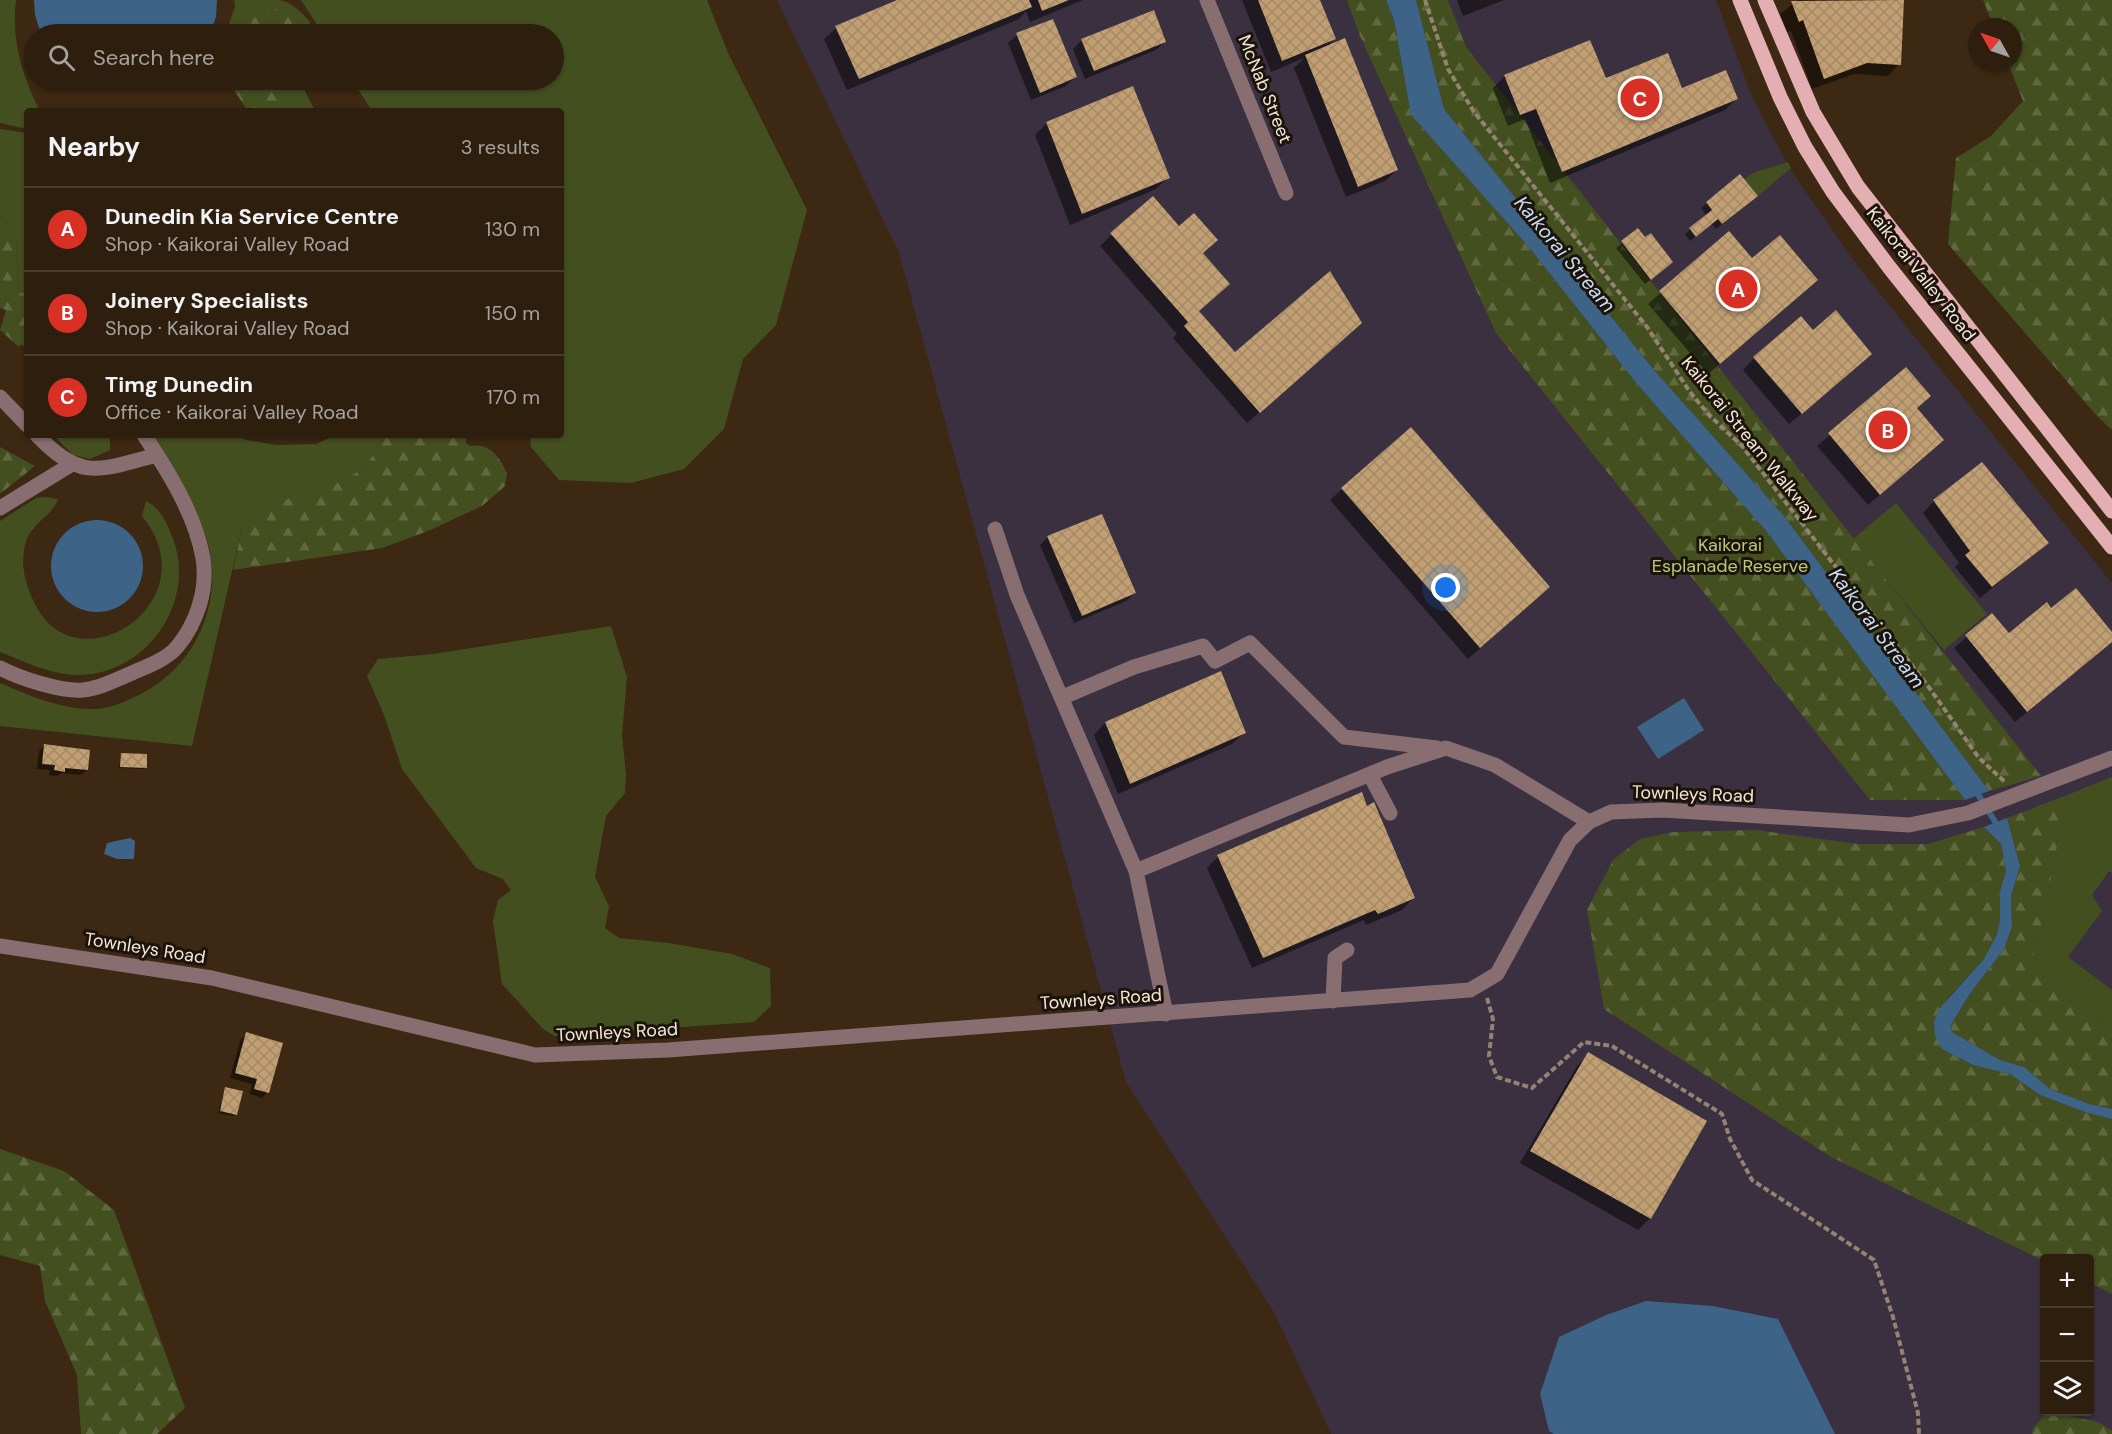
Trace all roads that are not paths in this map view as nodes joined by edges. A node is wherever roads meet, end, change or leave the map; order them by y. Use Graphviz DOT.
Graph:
graph roads {
  1 [pos="1207,0"];
  2 [pos="1740,0"];
  3 [pos="1765,0"];
  4 [pos="1286,193"];
  5 [pos="0,397"];
  6 [pos="24,422"];
  7 [pos="40,438"];
  8 [pos="146,438"];
  9 [pos="157,454"];
  10 [pos="72,464"];
  11 [pos="0,508"];
  12 [pos="2112,511"];
  13 [pos="995,530"];
  14 [pos="2112,547"];
  15 [pos="0,668"];
  16 [pos="1063,697"];
  17 [pos="1446,748"];
  18 [pos="2112,758"];
  19 [pos="1370,775"];
  20 [pos="1390,813"];
  21 [pos="1589,822"];
  22 [pos="1136,871"];
  23 [pos="0,946"];
  24 [pos="1347,950"];
  25 [pos="1333,1001"];
  26 [pos="1166,1014"];
  1 -- 4 [label="street, McNab Street"];
  2 -- 14 [label="main road, Kaikorai Valley Road"];
  3 -- 12 [label="main road, Kaikorai Valley Road"];
  5 -- 6 [label="street"];
  7 -- 10 [label="street"];
  8 -- 9 [label="street"];
  9 -- 10 [label="street"];
  9 -- 15 [label="street"];
  10 -- 11 [label="street"];
  13 -- 16 [label="street"];
  16 -- 17 [label="street"];
  16 -- 22 [label="street"];
  17 -- 19 [label="street"];
  17 -- 21 [label="street"];
  18 -- 21 [label="street, Townleys Road"];
  19 -- 20 [label="street"];
  19 -- 22 [label="street"];
  21 -- 25 [label="street, Townleys Road"];
  22 -- 26 [label="street"];
  23 -- 26 [label="street, Townleys Road"];
  24 -- 25 [label="street"];
  25 -- 26 [label="street, Townleys Road"];
}
